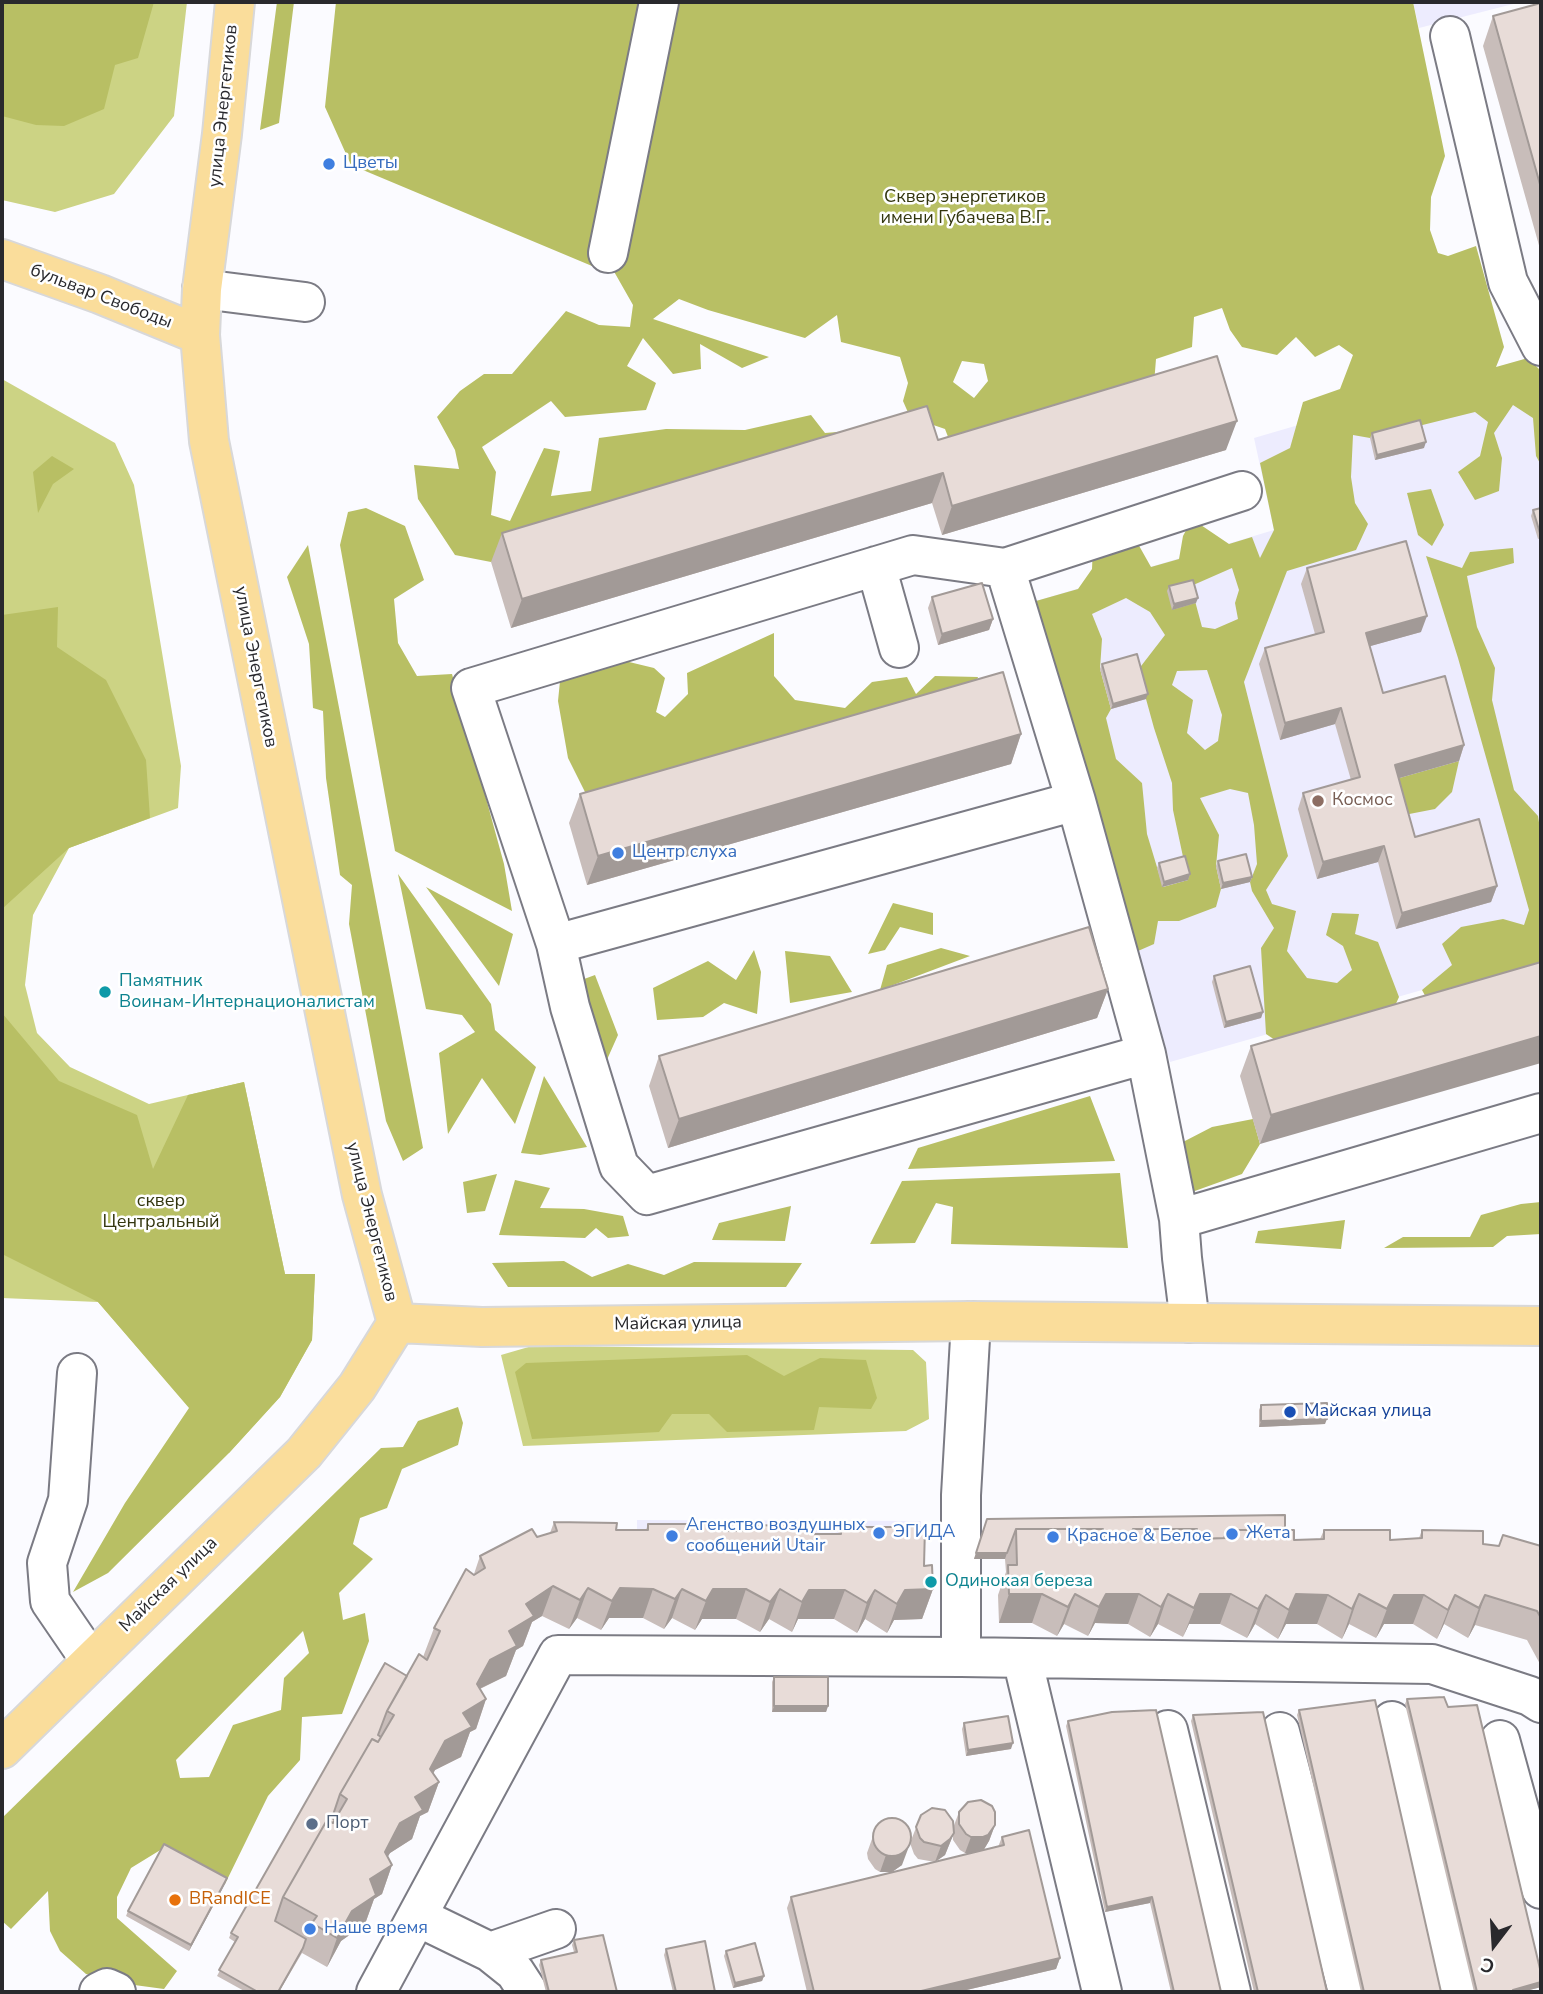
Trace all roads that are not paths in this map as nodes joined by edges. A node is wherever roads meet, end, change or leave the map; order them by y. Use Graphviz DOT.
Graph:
graph roads {
  1 [pos="235,2"];
  2 [pos="659,2"];
  3 [pos="1450,36"];
  4 [pos="608,253"];
  5 [pos="2,259"];
  6 [pos="202,289"];
  7 [pos="305,302"];
  8 [pos="200,335"];
  9 [pos="1541,346"];
  10 [pos="1242,491"];
  11 [pos="876,566"];
  12 [pos="1005,568"];
  13 [pos="899,648"];
  14 [pos="1076,801"];
  15 [pos="556,944"];
  16 [pos="1146,1054"];
  17 [pos="1541,1114"];
  18 [pos="1180,1219"];
  19 [pos="971,1321"];
  20 [pos="397,1323"];
  21 [pos="1190,1323"];
  22 [pos="1541,1326"];
  23 [pos="77,1373"];
  24 [pos="961,1657"];
  25 [pos="1022,1658"];
  26 [pos="91,1661"];
  27 [pos="1541,1703"];
  28 [pos="1392,1721"];
  29 [pos="1168,1730"];
  30 [pos="1280,1732"];
  31 [pos="1500,1740"];
  32 [pos="2,1749"];
  33 [pos="1541,1888"];
  34 [pos="418,1917"];
  35 [pos="556,1929"];
  36 [pos="490,1952"];
  37 [pos="99,1992"];
  38 [pos="116,1992"];
  39 [pos="376,1992"];
  40 [pos="528,1992"];
  41 [pos="1102,1992"];
  42 [pos="1231,1992"];
  43 [pos="1348,1992"];
  44 [pos="1459,1992"];
  1 -- 6 [label="main road, улица Энергетиков"];
  2 -- 4 [label="lane"];
  3 -- 9 [label="lane"];
  5 -- 8 [label="main road, бульвар Свободы"];
  6 -- 7 [label="lane"];
  6 -- 8 [label="main road, улица Энергетиков"];
  8 -- 20 [label="main road, улица Энергетиков"];
  10 -- 12 [label="lane"];
  11 -- 12 [label="lane"];
  11 -- 13 [label="lane"];
  11 -- 15 [label="lane"];
  12 -- 14 [label="lane"];
  14 -- 15 [label="lane"];
  14 -- 16 [label="lane"];
  15 -- 16 [label="lane"];
  16 -- 18 [label="lane"];
  17 -- 18 [label="lane"];
  18 -- 21 [label="lane"];
  19 -- 20 [label="main road, Майская улица"];
  19 -- 21 [label="main road, Майская улица"];
  19 -- 24 [label="lane"];
  20 -- 26 [label="main road, Майская улица"];
  21 -- 22 [label="main road, Майская улица"];
  23 -- 26 [label="lane"];
  24 -- 25 [label="lane"];
  24 -- 34 [label="lane"];
  25 -- 27 [label="lane"];
  25 -- 41 [label="lane"];
  26 -- 32 [label="main road, Майская улица"];
  28 -- 44 [label="lane"];
  29 -- 42 [label="lane"];
  30 -- 43 [label="lane"];
  31 -- 33 [label="lane"];
  34 -- 36 [label="lane"];
  34 -- 39 [label="lane"];
  35 -- 36 [label="lane"];
  36 -- 40 [label="lane"];
  37 -- 38 [label="lane"];
}
